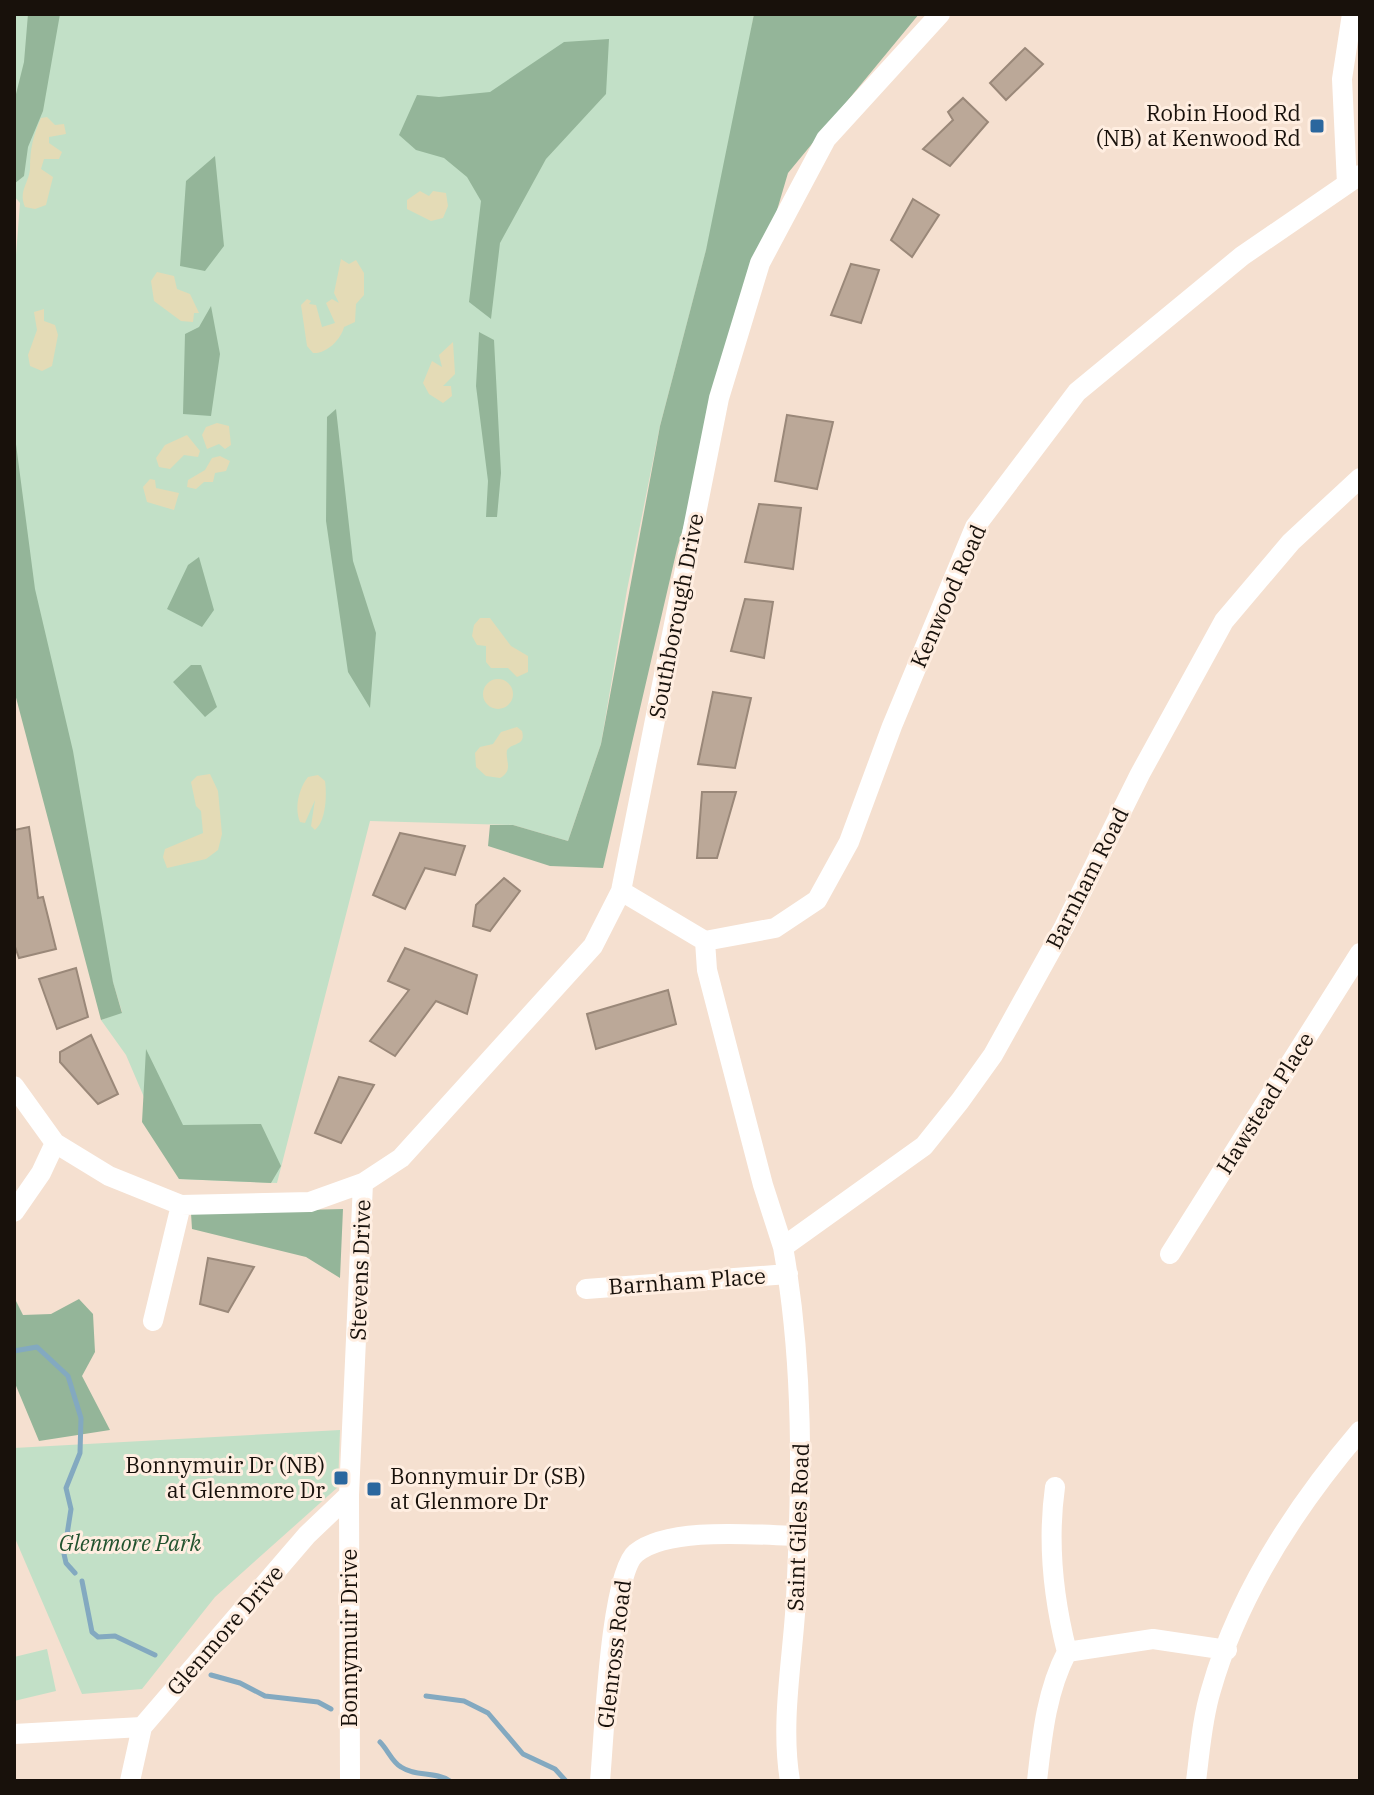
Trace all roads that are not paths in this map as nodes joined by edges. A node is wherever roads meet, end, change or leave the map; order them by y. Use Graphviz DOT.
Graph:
graph roads {
  1 [pos="940,14"];
  2 [pos="1352,14"];
  3 [pos="1354,180"];
  4 [pos="1360,478"];
  5 [pos="621,891"];
  6 [pos="705,941"];
  7 [pos="1360,953"];
  8 [pos="14,1086"];
  9 [pos="55,1143"];
  10 [pos="363,1183"];
  11 [pos="181,1205"];
  12 [pos="14,1212"];
  13 [pos="783,1247"];
  14 [pos="1170,1254"];
  15 [pos="788,1274"];
  16 [pos="586,1289"];
  17 [pos="153,1321"];
  18 [pos="1360,1431"];
  19 [pos="1055,1487"];
  20 [pos="349,1495"];
  21 [pos="798,1536"];
  22 [pos="1227,1650"];
  23 [pos="1067,1652"];
  24 [pos="142,1727"];
  25 [pos="14,1734"];
  26 [pos="130,1781"];
  27 [pos="350,1781"];
  28 [pos="600,1781"];
  29 [pos="790,1781"];
  30 [pos="1037,1781"];
  31 [pos="1196,1781"];
  1 -- 5 [label="street, Southborough Drive"];
  2 -- 3 [label="street"];
  3 -- 6 [label="street, Kenwood Road"];
  4 -- 13 [label="street, Barnham Road"];
  5 -- 6 [label="street"];
  5 -- 10 [label="street, Southborough Drive"];
  6 -- 13 [label="street"];
  7 -- 14 [label="street, Hawstead Place"];
  8 -- 9 [label="street, Stevens Drive"];
  9 -- 11 [label="street, Stevens Drive"];
  9 -- 12 [label="street"];
  10 -- 11 [label="street, Stevens Drive"];
  10 -- 20 [label="street, Stevens Drive"];
  11 -- 17 [label="street"];
  13 -- 15 [label="street"];
  15 -- 16 [label="street, Barnham Place"];
  15 -- 21 [label="street, Saint Giles Road"];
  18 -- 22 [label="street"];
  19 -- 23 [label="street"];
  20 -- 24 [label="street, Glenmore Drive"];
  20 -- 27 [label="street, Bonnymuir Drive"];
  21 -- 28 [label="street, Glenross Road"];
  21 -- 29 [label="street, Saint Giles Road"];
  22 -- 23 [label="street"];
  22 -- 31 [label="street"];
  23 -- 30 [label="street"];
  24 -- 25 [label="street"];
  24 -- 26 [label="street, Glenmore Drive"];
}
